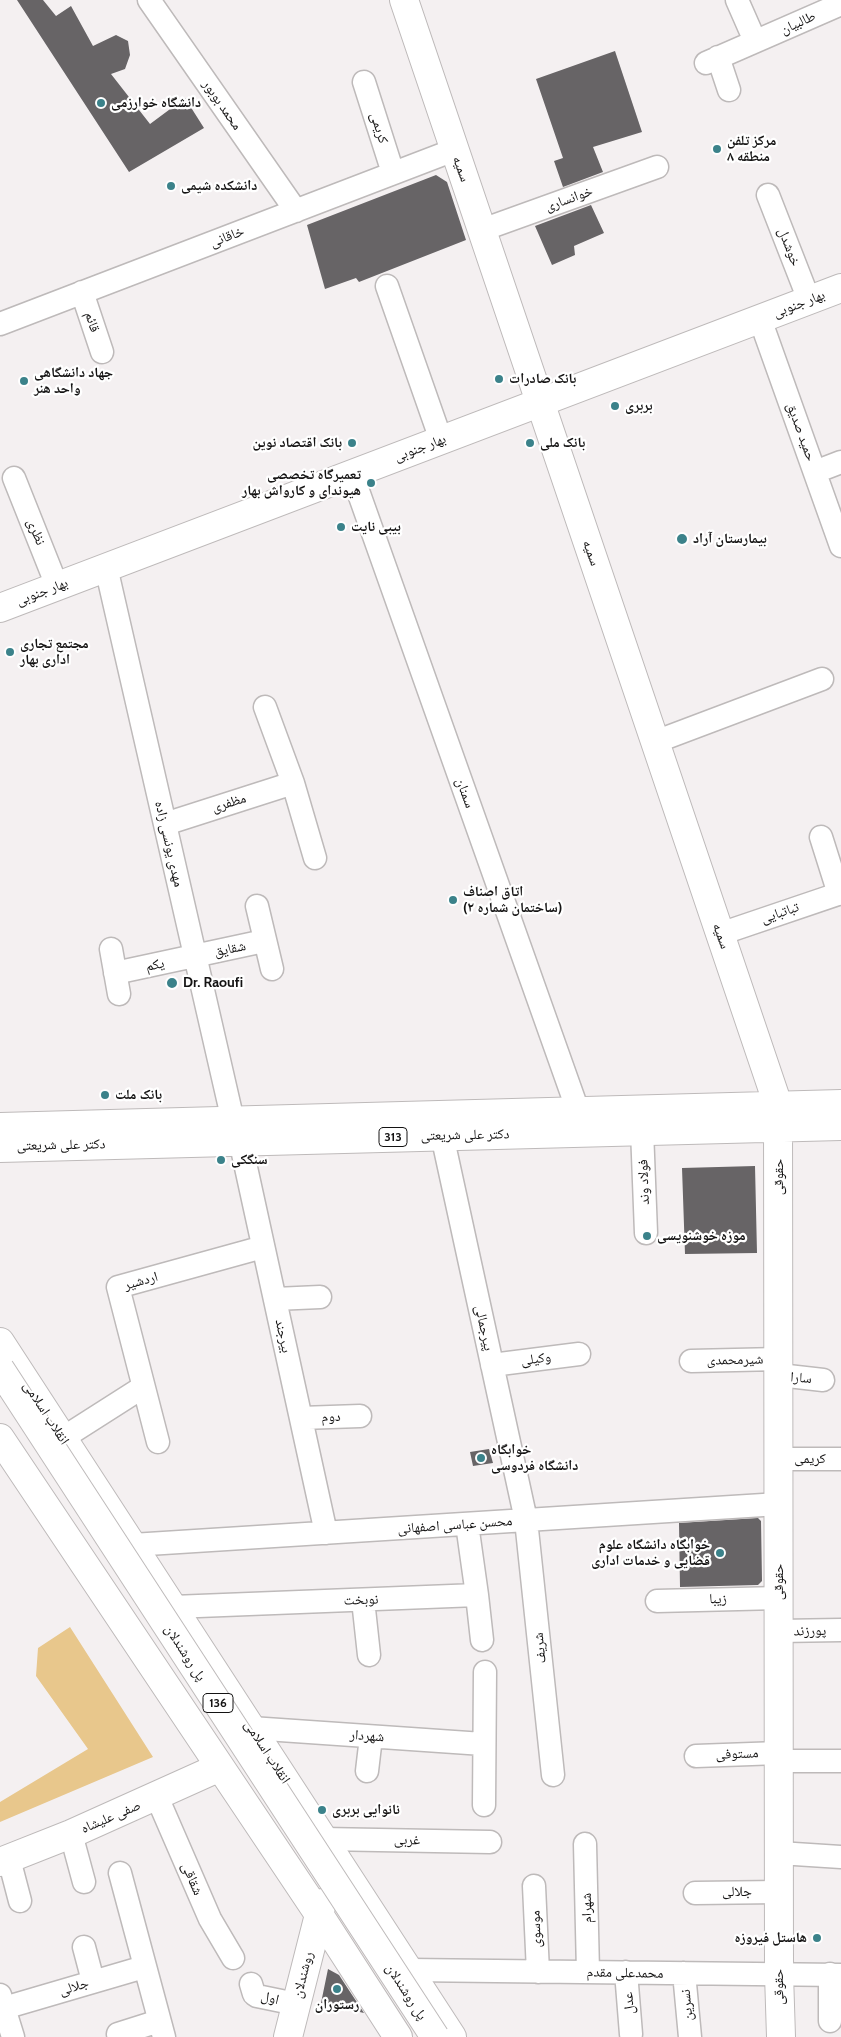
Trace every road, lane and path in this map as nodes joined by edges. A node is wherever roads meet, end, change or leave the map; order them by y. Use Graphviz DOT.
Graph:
graph roads {
  1 [pos="149,0"];
  2 [pos="404,0"];
  3 [pos="737,0"];
  4 [pos="841,4"];
  5 [pos="754,42"];
  6 [pos="364,82"];
  7 [pos="729,90"];
  8 [pos="454,150"];
  9 [pos="657,167"];
  10 [pos="393,173"];
  11 [pos="768,195"];
  12 [pos="296,211"];
  13 [pos="482,230"];
  14 [pos="387,286"];
  15 [pos="841,288"];
  16 [pos="82,292"];
  17 [pos="809,300"];
  18 [pos="760,319"];
  19 [pos="0,324"];
  20 [pos="102,352"];
  21 [pos="540,402"];
  22 [pos="441,440"];
  23 [pos="841,462"];
  24 [pos="815,472"];
  25 [pos="352,474"];
  26 [pos="14,478"];
  27 [pos="841,546"];
  28 [pos="106,567"];
  29 [pos="57,586"];
  30 [pos="0,608"];
  31 [pos="822,679"];
  32 [pos="264,707"];
  33 [pos="655,742"];
  34 [pos="293,783"];
  35 [pos="165,824"];
  36 [pos="821,837"];
  37 [pos="315,858"];
  38 [pos="840,893"];
  39 [pos="257,906"];
  40 [pos="720,934"];
  41 [pos="264,941"];
  42 [pos="111,949"];
  43 [pos="195,956"];
  44 [pos="272,969"];
  45 [pos="841,1104"];
  46 [pos="578,1111"];
  47 [pos="778,1116"];
  48 [pos="841,1126"];
  49 [pos="0,1127"];
  50 [pos="236,1130"];
  51 [pos="642,1130"];
  52 [pos="442,1135"];
  53 [pos="0,1148"];
  54 [pos="646,1233"];
  55 [pos="263,1247"];
  56 [pos="320,1297"];
  57 [pos="275,1299"];
  58 [pos="0,1342"];
  59 [pos="579,1354"];
  60 [pos="691,1361"];
  61 [pos="492,1365"];
  62 [pos="779,1367"];
  63 [pos="0,1369"];
  64 [pos="823,1380"];
  65 [pos="143,1387"];
  66 [pos="0,1402"];
  67 [pos="360,1416"];
  68 [pos="301,1418"];
  69 [pos="0,1438"];
  70 [pos="63,1438"];
  71 [pos="158,1442"];
  72 [pos="779,1459"];
  73 [pos="841,1459"];
  74 [pos="779,1504"];
  75 [pos="526,1520"];
  76 [pos="467,1524"];
  77 [pos="326,1532"];
  78 [pos="132,1545"];
  79 [pos="477,1595"];
  80 [pos="779,1598"];
  81 [pos="363,1600"];
  82 [pos="656,1601"];
  83 [pos="172,1607"];
  84 [pos="841,1630"];
  85 [pos="779,1631"];
  86 [pos="482,1640"];
  87 [pos="368,1655"];
  88 [pos="210,1665"];
  89 [pos="485,1672"];
  90 [pos="169,1690"];
  91 [pos="251,1728"];
  92 [pos="371,1737"];
  93 [pos="483,1744"];
  94 [pos="696,1756"];
  95 [pos="779,1757"];
  96 [pos="841,1761"];
  97 [pos="220,1767"];
  98 [pos="367,1771"];
  99 [pos="554,1775"];
  100 [pos="157,1797"];
  101 [pos="484,1805"];
  102 [pos="71,1834"];
  103 [pos="490,1842"];
  104 [pos="586,1844"];
  105 [pos="328,1848"];
  106 [pos="779,1853"];
  107 [pos="841,1856"];
  108 [pos="4,1860"];
  109 [pos="284,1862"];
  110 [pos="120,1873"];
  111 [pos="84,1882"];
  112 [pos="534,1886"];
  113 [pos="779,1892"];
  114 [pos="695,1893"];
  115 [pos="20,1901"];
  116 [pos="318,1913"];
  117 [pos="84,1947"];
  118 [pos="233,1958"];
  119 [pos="404,1963"];
  120 [pos="144,1967"];
  121 [pos="538,1972"];
  122 [pos="588,1972"];
  123 [pos="626,1972"];
  124 [pos="684,1973"];
  125 [pos="779,1974"];
  126 [pos="835,1975"];
  127 [pos="92,1981"];
  128 [pos="363,1981"];
  129 [pos="251,1984"];
  130 [pos="2,2001"];
  131 [pos="296,2004"];
  132 [pos="830,2021"];
  133 [pos="161,2029"];
  134 [pos="118,2034"];
  135 [pos="631,2034"];
  136 [pos="13,2037"];
  137 [pos="288,2037"];
  138 [pos="398,2037"];
  139 [pos="414,2037"];
  140 [pos="435,2037"];
  141 [pos="452,2037"];
  142 [pos="690,2037"];
  143 [pos="781,2037"];
  1 -- 12 [label="street, محمد بوبور"];
  2 -- 8 [label="main road, سمیه"];
  3 -- 5 [label="street"];
  4 -- 5 [label="street, طالبیان"];
  5 -- 7 [label="street, طالبیان"];
  6 -- 10 [label="street, کریمی"];
  8 -- 10 [label="street, خاقانی"];
  8 -- 13 [label="main road, سمیه"];
  9 -- 13 [label="street, خوانساری"];
  10 -- 12 [label="street, خاقانی"];
  11 -- 17 [label="street, خوشدل"];
  12 -- 16 [label="street, خاقانی"];
  13 -- 21 [label="main road, سمیه"];
  14 -- 22 [label="street"];
  15 -- 17 [label="main road, بهار جنوبی"];
  16 -- 19 [label="street, خاقانی"];
  16 -- 20 [label="street, قائم"];
  17 -- 18 [label="main road, بهار جنوبی"];
  18 -- 21 [label="main road, بهار جنوبی"];
  18 -- 24 [label="street, حمید صدیق"];
  21 -- 22 [label="main road, بهار جنوبی"];
  21 -- 33 [label="main road, سمیه"];
  22 -- 25 [label="main road, بهار جنوبی"];
  23 -- 24 [label="street"];
  24 -- 27 [label="street, حمید صدیق"];
  25 -- 28 [label="main road, بهار جنوبی"];
  25 -- 46 [label="street, سمنان"];
  26 -- 29 [label="street, نظری"];
  28 -- 29 [label="main road, بهار جنوبی"];
  28 -- 35 [label="street, مهدی یونسی زاده"];
  29 -- 30 [label="main road, بهار جنوبی"];
  31 -- 33 [label="street"];
  32 -- 34 [label="street"];
  33 -- 40 [label="main road, سمیه"];
  34 -- 35 [label="street, مظفری"];
  34 -- 37 [label="street"];
  35 -- 43 [label="street, مهدی یونسی زاده"];
  36 -- 38 [label="street"];
  38 -- 40 [label="street, تباتبایی"];
  39 -- 41 [label="street"];
  40 -- 47 [label="main road, سمیه"];
  41 -- 43 [label="street, شقایق"];
  41 -- 44 [label="street"];
  42 -- 43 [label="street, یکم"];
  43 -- 50 [label="street, مهدی یونسی زاده"];
  45 -- 47 [label="main road, دکتر علی شریعتی / 313"];
  46 -- 47 [label="main road, دکتر علی شریعتی / 313"];
  46 -- 50 [label="main road, دکتر علی شریعتی / 313"];
  47 -- 48 [label="main road, دکتر علی شریعتی / 313"];
  47 -- 51 [label="main road, دکتر علی شریعتی / 313"];
  47 -- 62 [label="main road, حقوقی"];
  49 -- 50 [label="main road, دکتر علی شریعتی / 313"];
  50 -- 52 [label="main road, دکتر علی شریعتی / 313"];
  50 -- 53 [label="main road, دکتر علی شریعتی / 313"];
  50 -- 55 [label="street, بیرجند"];
  51 -- 52 [label="main road, دکتر علی شریعتی / 313"];
  51 -- 54 [label="street, فولاد وند"];
  52 -- 61 [label="street, پیرجمالی"];
  55 -- 57 [label="street, بیرجند"];
  55 -- 65 [label="street, اردشیر"];
  56 -- 57 [label="street"];
  57 -- 68 [label="street, بیرجند"];
  58 -- 70 [label="main road, انقلاب اسلامی"];
  59 -- 61 [label="street, وکیلی"];
  60 -- 62 [label="street, شیرمحمدی"];
  61 -- 75 [label="street, پیرجمالی"];
  62 -- 64 [label="street, سارا"];
  62 -- 72 [label="main road, حقوقی"];
  63 -- 140 [label="main road, پل روشندلان / 136, bridge"];
  65 -- 70 [label="street"];
  65 -- 71 [label="street, اردشیر"];
  66 -- 139 [label="main road, پل روشندلان / 136"];
  67 -- 68 [label="street, دوم"];
  68 -- 77 [label="street, بیرجند"];
  69 -- 90 [label="main road"];
  70 -- 78 [label="main road, انقلاب اسلامی"];
  72 -- 73 [label="street, کریمی"];
  72 -- 74 [label="main road, حقوقی"];
  74 -- 75 [label="street, محسن عباسی اصفهانی"];
  74 -- 80 [label="main road, حقوقی"];
  75 -- 76 [label="street, محسن عباسی اصفهانی"];
  75 -- 99 [label="street, شریف"];
  76 -- 77 [label="street, محسن عباسی اصفهانی"];
  76 -- 79 [label="street"];
  77 -- 78 [label="street, محسن عباسی اصفهانی"];
  78 -- 83 [label="main road, انقلاب اسلامی"];
  79 -- 81 [label="street, نوبخت"];
  79 -- 86 [label="street"];
  80 -- 82 [label="street, زیبا"];
  80 -- 85 [label="main road, حقوقی"];
  81 -- 83 [label="street, نوبخت"];
  81 -- 87 [label="street"];
  83 -- 88 [label="main road, انقلاب اسلامی"];
  84 -- 85 [label="street, پورزند"];
  85 -- 95 [label="main road, حقوقی"];
  88 -- 90 [label="main road"];
  88 -- 91 [label="main road, انقلاب اسلامی"];
  89 -- 93 [label="street"];
  90 -- 97 [label="main road"];
  91 -- 92 [label="street, شهردار"];
  91 -- 105 [label="main road, انقلاب اسلامی"];
  92 -- 93 [label="street, شهردار"];
  92 -- 98 [label="street"];
  93 -- 101 [label="street"];
  94 -- 95 [label="street, مستوفی"];
  95 -- 96 [label="street, مستوفی"];
  95 -- 106 [label="main road, حقوقی"];
  97 -- 100 [label="main road, صفی علیشاه"];
  97 -- 109 [label="main road"];
  100 -- 102 [label="main road, صفی علیشاه"];
  100 -- 118 [label="street, شقاقی"];
  102 -- 108 [label="main road, صفی علیشاه"];
  102 -- 111 [label="street"];
  103 -- 105 [label="street, غربی"];
  104 -- 122 [label="street, شهرام"];
  105 -- 109 [label="main road"];
  105 -- 116 [label="main road, روشندلان"];
  105 -- 119 [label="main road, انقلاب اسلامی"];
  106 -- 107 [label="street"];
  106 -- 113 [label="main road, حقوقی"];
  108 -- 115 [label="street"];
  109 -- 116 [label="main road"];
  110 -- 120 [label="street"];
  112 -- 121 [label="street, موسوی"];
  113 -- 114 [label="street, جلالی"];
  113 -- 125 [label="main road, حقوقی"];
  116 -- 128 [label="main road"];
  116 -- 131 [label="main road, روشندلان"];
  117 -- 127 [label="street"];
  119 -- 121 [label="street, محمدعلی مقدم"];
  119 -- 128 [label="main road"];
  119 -- 141 [label="main road, انقلاب اسلامی"];
  120 -- 127 [label="street, جلالی"];
  120 -- 133 [label="street"];
  121 -- 122 [label="street, محمدعلی مقدم"];
  122 -- 123 [label="street, محمدعلی مقدم"];
  123 -- 124 [label="street, محمدعلی مقدم"];
  123 -- 135 [label="street, عدل"];
  124 -- 125 [label="street, محمدعلی مقدم"];
  124 -- 142 [label="street, نسرین"];
  125 -- 126 [label="street, محمدعلی مقدم"];
  125 -- 143 [label="main road, حقوقی"];
  126 -- 132 [label="street"];
  127 -- 130 [label="street, جلالی"];
  128 -- 138 [label="main road"];
  129 -- 131 [label="street, اول"];
  130 -- 136 [label="street"];
  131 -- 137 [label="main road, روشندلان"];
  133 -- 134 [label="street"];
}
